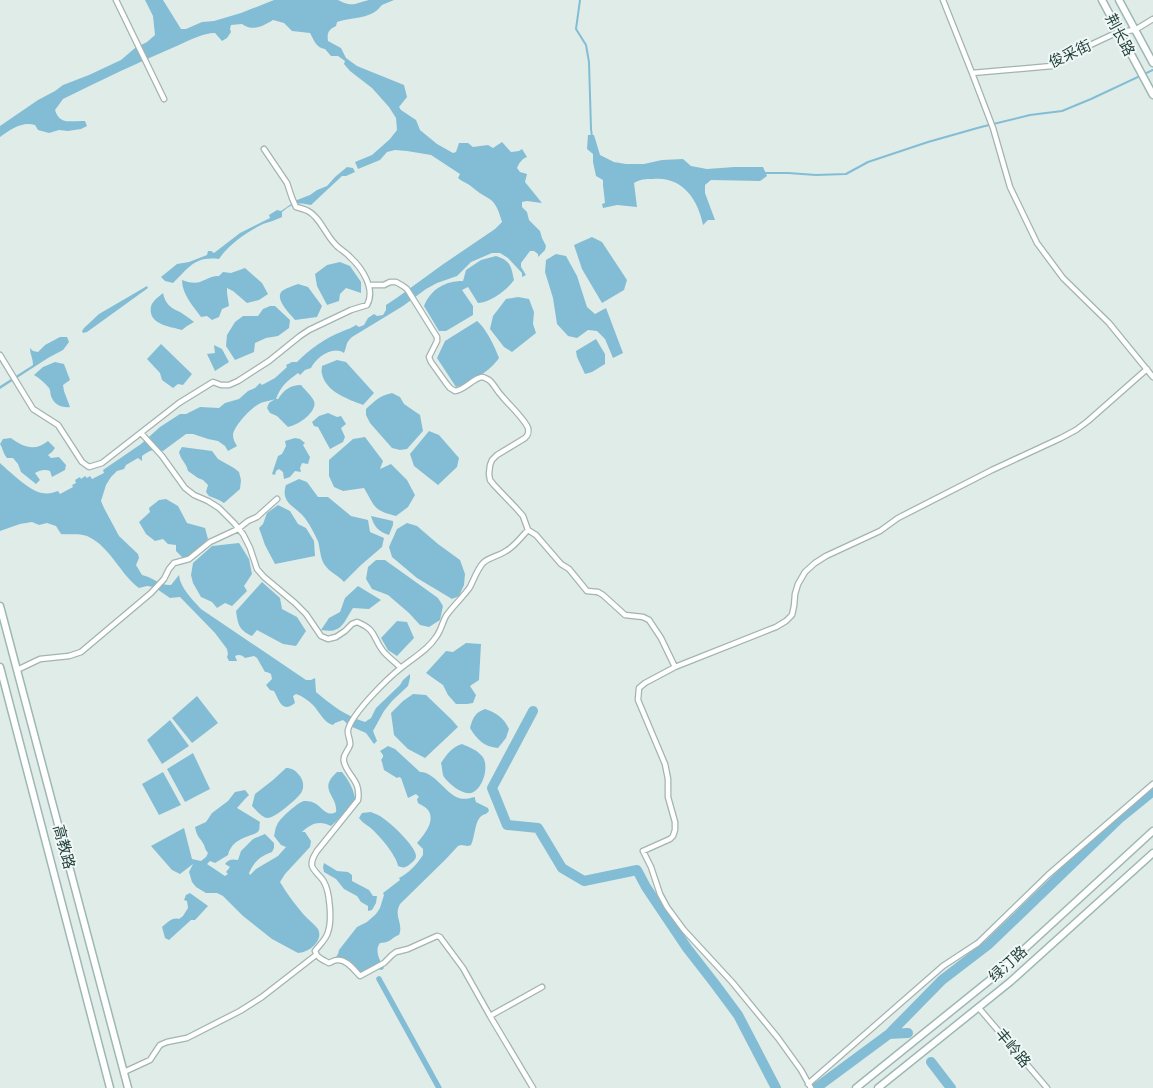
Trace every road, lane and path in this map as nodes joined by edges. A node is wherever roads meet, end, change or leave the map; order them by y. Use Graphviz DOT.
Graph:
graph roads {
  1 [pos="116,0"];
  2 [pos="942,0"];
  3 [pos="1102,0"];
  4 [pos="1119,0"];
  5 [pos="1153,19"];
  6 [pos="1135,30"];
  7 [pos="1118,32"];
  8 [pos="1152,61"];
  9 [pos="972,73"];
  10 [pos="1153,95"];
  11 [pos="164,99"];
  12 [pos="264,149"];
  13 [pos="370,285"];
  14 [pos="0,355"];
  15 [pos="1147,369"];
  16 [pos="1153,378"];
  17 [pos="141,433"];
  18 [pos="277,499"];
  19 [pos="238,529"];
  20 [pos="528,530"];
  21 [pos="0,606"];
  22 [pos="0,667"];
  23 [pos="675,667"];
  24 [pos="401,668"];
  25 [pos="17,670"];
  26 [pos="1153,784"];
  27 [pos="1153,832"];
  28 [pos="1153,853"];
  29 [pos="316,955"];
  30 [pos="542,987"];
  31 [pos="978,1007"];
  32 [pos="490,1016"];
  33 [pos="124,1072"];
  34 [pos="810,1086"];
  35 [pos="110,1088"];
  36 [pos="128,1088"];
  37 [pos="533,1088"];
  38 [pos="856,1088"];
  39 [pos="878,1088"];
  40 [pos="1047,1088"];
  1 -- 11 [label="street"];
  2 -- 9 [label="street"];
  3 -- 7 [label="main road, 荆长路"];
  4 -- 6 [label="main road, 荆长路"];
  5 -- 6 [label="street"];
  6 -- 7 [label="street, 俊采街"];
  6 -- 8 [label="main road, 荆长路"];
  7 -- 9 [label="street, 俊采街"];
  7 -- 10 [label="main road, 荆长路"];
  9 -- 15 [label="street"];
  12 -- 13 [label="street"];
  13 -- 17 [label="street"];
  13 -- 20 [label="street"];
  14 -- 17 [label="street"];
  15 -- 16 [label="street"];
  15 -- 23 [label="street"];
  17 -- 19 [label="street"];
  18 -- 19 [label="street"];
  19 -- 24 [label="street"];
  19 -- 25 [label="street"];
  20 -- 23 [label="street"];
  20 -- 24 [label="street"];
  21 -- 25 [label="main road, 高教路"];
  22 -- 35 [label="main road, 高教路"];
  23 -- 34 [label="street"];
  24 -- 29 [label="street"];
  25 -- 33 [label="main road, 高教路"];
  26 -- 34 [label="street"];
  27 -- 38 [label="main road, 绿汀路"];
  28 -- 31 [label="main road, 绿汀路"];
  29 -- 32 [label="street"];
  29 -- 33 [label="street"];
  30 -- 32 [label="street"];
  31 -- 39 [label="main road, 绿汀路"];
  31 -- 40 [label="street, 丰岭路"];
  32 -- 37 [label="street"];
  33 -- 36 [label="main road, 高教路"];
}
